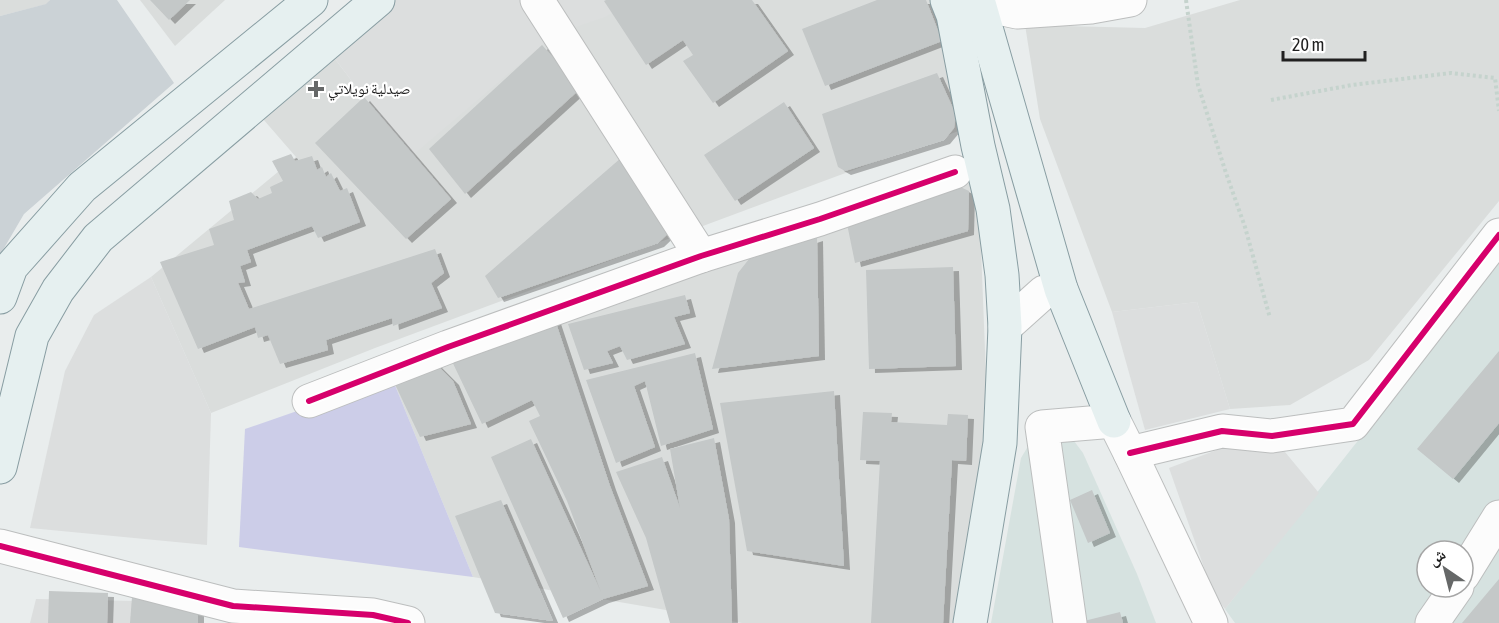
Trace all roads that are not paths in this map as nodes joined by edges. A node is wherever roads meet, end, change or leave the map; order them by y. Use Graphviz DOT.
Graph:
graph roads {
  1 [pos="311,0"];
  2 [pos="378,0"];
  3 [pos="537,0"];
  4 [pos="1130,0"];
  5 [pos="964,2"];
  6 [pos="956,172"];
  7 [pos="1499,235"];
  8 [pos="701,256"];
  9 [pos="1061,289"];
  10 [pos="0,297"];
  11 [pos="1005,327"];
  12 [pos="309,400"];
  13 [pos="1114,421"];
  14 [pos="1130,453"];
  15 [pos="0,467"];
  16 [pos="1499,517"];
  17 [pos="0,546"];
  18 [pos="1475,556"];
  19 [pos="1450,599"];
  20 [pos="233,614"];
  21 [pos="372,619"];
  22 [pos="408,623"];
  23 [pos="970,623"];
  24 [pos="1070,623"];
  25 [pos="1210,623"];
  26 [pos="1432,623"];
  1 -- 10 [label="main road"];
  2 -- 15 [label="main road"];
  3 -- 8 [label="street"];
  4 -- 5 [label="street"];
  5 -- 9 [label="main road"];
  5 -- 11 [label="main road"];
  6 -- 8 [label="street"];
  7 -- 14 [label="street"];
  8 -- 12 [label="street"];
  9 -- 11 [label="street"];
  9 -- 13 [label="main road"];
  11 -- 23 [label="main road"];
  13 -- 14 [label="street"];
  13 -- 24 [label="street"];
  14 -- 25 [label="street"];
  16 -- 18 [label="street"];
  17 -- 20 [label="street"];
  19 -- 26 [label="street"];
  20 -- 21 [label="street"];
  21 -- 22 [label="street"];
}
